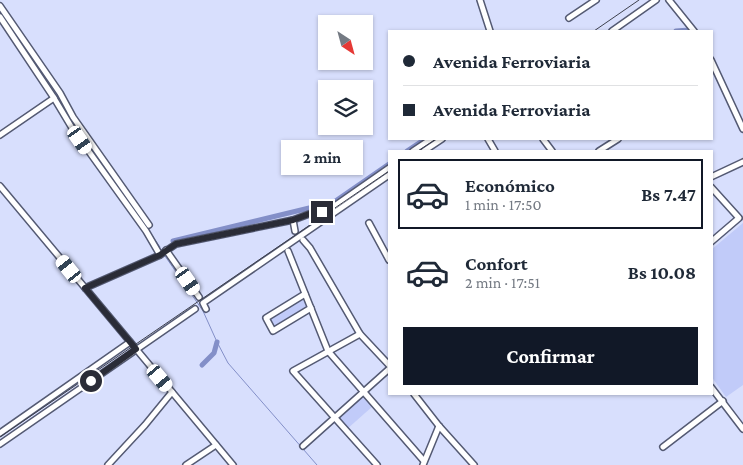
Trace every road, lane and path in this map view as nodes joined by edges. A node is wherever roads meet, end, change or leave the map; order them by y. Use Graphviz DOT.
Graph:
graph roads {
  1 [pos="480,0"];
  2 [pos="596,0"];
  3 [pos="656,0"];
  4 [pos="669,0"];
  5 [pos="0,6"];
  6 [pos="0,17"];
  7 [pos="569,18"];
  8 [pos="490,30"];
  9 [pos="613,30"];
  10 [pos="693,30"];
  11 [pos="713,64"];
  12 [pos="54,98"];
  13 [pos="743,128"];
  14 [pos="0,134"];
  15 [pos="430,140"];
  16 [pos="440,140"];
  17 [pos="616,140"];
  18 [pos="416,150"];
  19 [pos="426,150"];
  20 [pos="601,150"];
  21 [pos="743,162"];
  22 [pos="388,169"];
  23 [pos="388,176"];
  24 [pos="713,176"];
  25 [pos="0,186"];
  26 [pos="713,189"];
  27 [pos="293,220"];
  28 [pos="369,223"];
  29 [pos="149,225"];
  30 [pos="295,231"];
  31 [pos="303,240"];
  32 [pos="713,240"];
  33 [pos="166,250"];
  34 [pos="288,251"];
  35 [pos="160,255"];
  36 [pos="388,258"];
  37 [pos="85,288"];
  38 [pos="305,294"];
  39 [pos="199,297"];
  40 [pos="311,308"];
  41 [pos="195,309"];
  42 [pos="206,309"];
  43 [pos="360,334"];
  44 [pos="130,342"];
  45 [pos="136,349"];
  46 [pos="328,351"];
  47 [pos="388,365"];
  48 [pos="388,370"];
  49 [pos="713,389"];
  50 [pos="363,391"];
  51 [pos="172,392"];
  52 [pos="416,396"];
  53 [pos="723,401"];
  54 [pos="334,417"];
  55 [pos="439,426"];
  56 [pos="743,429"];
  57 [pos="0,433"];
  58 [pos="0,444"];
  59 [pos="216,445"];
  60 [pos="303,446"];
  61 [pos="662,447"];
  62 [pos="111,464"];
  63 [pos="422,464"];
  64 [pos="186,465"];
  65 [pos="232,465"];
  66 [pos="377,465"];
  67 [pos="474,465"];
  1 -- 8 [label="street"];
  2 -- 7 [label="street"];
  3 -- 9 [label="street"];
  4 -- 10 [label="street"];
  5 -- 29 [label="street"];
  6 -- 12 [label="street"];
  11 -- 13 [label="street"];
  12 -- 14 [label="street"];
  12 -- 35 [label="street"];
  15 -- 18 [label="street"];
  16 -- 19 [label="street"];
  17 -- 20 [label="street"];
  21 -- 24 [label="street"];
  22 -- 27 [label="street"];
  23 -- 42 [label="street"];
  25 -- 37 [label="street"];
  26 -- 32 [label="street"];
  27 -- 30 [label="street"];
  27 -- 33 [label="street"];
  28 -- 36 [label="street"];
  31 -- 43 [label="street"];
  33 -- 35 [label="street"];
  33 -- 39 [label="street"];
  34 -- 38 [label="street"];
  35 -- 37 [label="street"];
  37 -- 44 [label="street"];
  38 -- 40 [label="street"];
  38 -- 40 [label="street"];
  40 -- 46 [label="street"];
  41 -- 45 [label="street"];
  43 -- 46 [label="street"];
  43 -- 47 [label="street"];
  44 -- 45 [label="street"];
  44 -- 57 [label="street"];
  45 -- 51 [label="street"];
  45 -- 58 [label="street"];
  46 -- 50 [label="street"];
  46 -- 54 [label="street"];
  48 -- 50 [label="street"];
  49 -- 53 [label="street"];
  50 -- 54 [label="street"];
  50 -- 63 [label="street"];
  51 -- 59 [label="street"];
  51 -- 62 [label="street"];
  52 -- 55 [label="street"];
  53 -- 56 [label="street"];
  53 -- 61 [label="street"];
  54 -- 60 [label="street"];
  54 -- 66 [label="street"];
  55 -- 63 [label="street"];
  55 -- 67 [label="street"];
  59 -- 64 [label="street"];
  59 -- 65 [label="street"];
}
